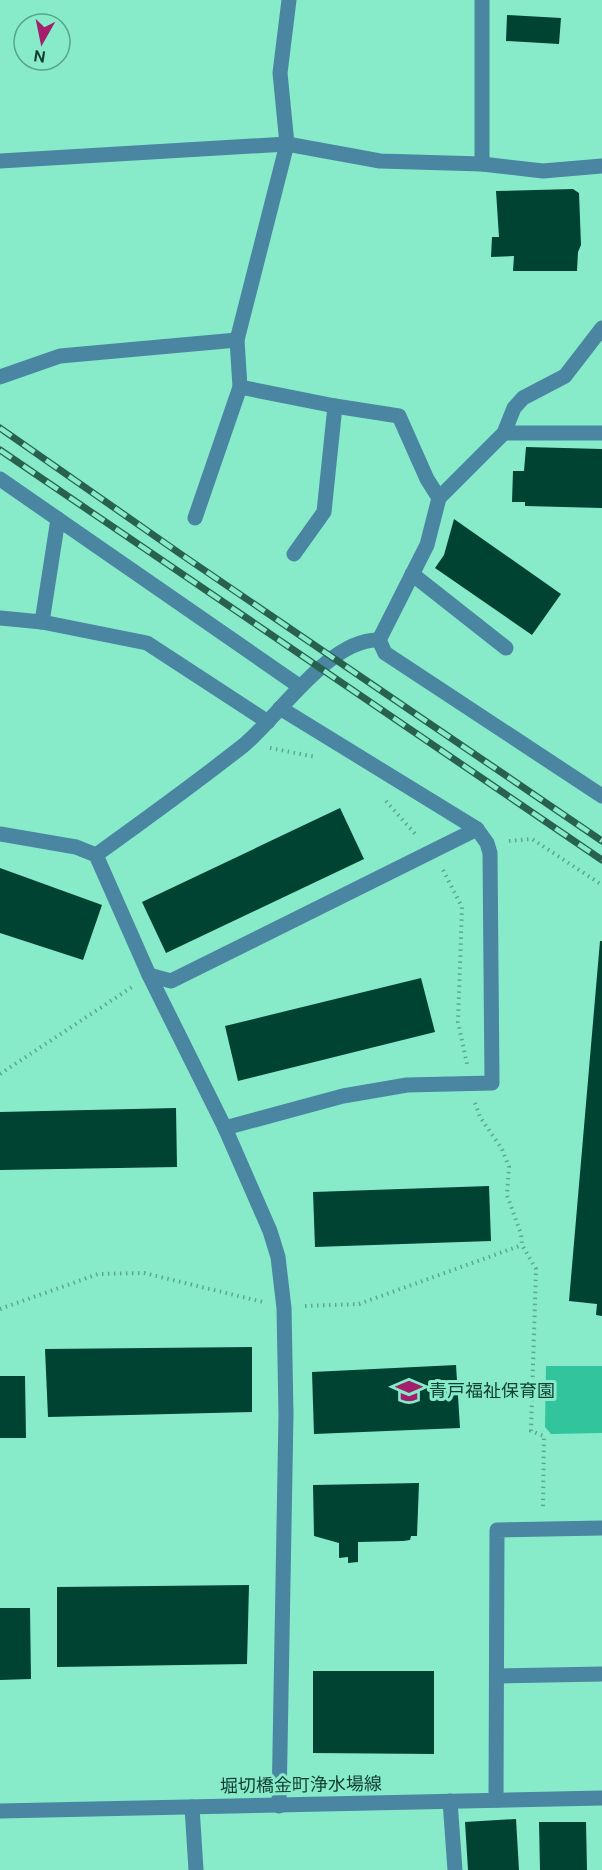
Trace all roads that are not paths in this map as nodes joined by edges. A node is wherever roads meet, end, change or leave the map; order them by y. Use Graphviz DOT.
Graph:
graph roads {
  1 [pos="289,0"];
  2 [pos="482,0"];
  3 [pos="287,144"];
  4 [pos="0,160"];
  5 [pos="482,164"];
  6 [pos="602,166"];
  7 [pos="602,328"];
  8 [pos="237,340"];
  9 [pos="0,377"];
  10 [pos="240,387"];
  11 [pos="335,406"];
  12 [pos="504,433"];
  13 [pos="602,433"];
  14 [pos="0,479"];
  15 [pos="439,498"];
  16 [pos="195,518"];
  17 [pos="58,519"];
  18 [pos="294,554"];
  19 [pos="412,574"];
  20 [pos="0,618"];
  21 [pos="42,622"];
  22 [pos="378,640"];
  23 [pos="506,648"];
  24 [pos="299,686"];
  25 [pos="280,708"];
  26 [pos="268,722"];
  27 [pos="602,796"];
  28 [pos="477,829"];
  29 [pos="0,834"];
  30 [pos="96,855"];
  31 [pos="149,975"];
  32 [pos="225,1128"];
  33 [pos="602,1528"];
  34 [pos="602,1674"];
  35 [pos="497,1676"];
  36 [pos="602,1798"];
  37 [pos="496,1800"];
  38 [pos="450,1801"];
  39 [pos="279,1806"];
  40 [pos="192,1807"];
  41 [pos="0,1811"];
  42 [pos="196,1870"];
  43 [pos="455,1870"];
  1 -- 3 [label="street"];
  2 -- 5 [label="street"];
  3 -- 4 [label="street"];
  3 -- 5 [label="street"];
  3 -- 8 [label="street"];
  5 -- 6 [label="street"];
  7 -- 12 [label="street"];
  8 -- 9 [label="street"];
  8 -- 10 [label="street"];
  10 -- 11 [label="street"];
  10 -- 16 [label="street"];
  11 -- 15 [label="street"];
  11 -- 18 [label="street"];
  12 -- 13 [label="street"];
  12 -- 15 [label="street"];
  14 -- 17 [label="street"];
  15 -- 19 [label="street"];
  17 -- 21 [label="street"];
  17 -- 24 [label="street"];
  19 -- 22 [label="street"];
  19 -- 23 [label="street"];
  20 -- 21 [label="street"];
  21 -- 26 [label="street"];
  22 -- 24 [label="street"];
  22 -- 27 [label="street"];
  24 -- 25 [label="street"];
  25 -- 26 [label="street"];
  25 -- 28 [label="street"];
  26 -- 30 [label="street"];
  28 -- 31 [label="street"];
  28 -- 32 [label="street"];
  29 -- 30 [label="street"];
  30 -- 31 [label="street"];
  31 -- 32 [label="street"];
  32 -- 39 [label="street"];
  33 -- 35 [label="street"];
  34 -- 35 [label="street"];
  35 -- 37 [label="street"];
  36 -- 37 [label="street, 堀切橋金町浄水場線"];
  37 -- 38 [label="street, 堀切橋金町浄水場線"];
  38 -- 39 [label="street, 堀切橋金町浄水場線"];
  38 -- 43 [label="street"];
  39 -- 40 [label="street, 堀切橋金町浄水場線"];
  40 -- 41 [label="street, 堀切橋金町浄水場線"];
  40 -- 42 [label="street"];
}
